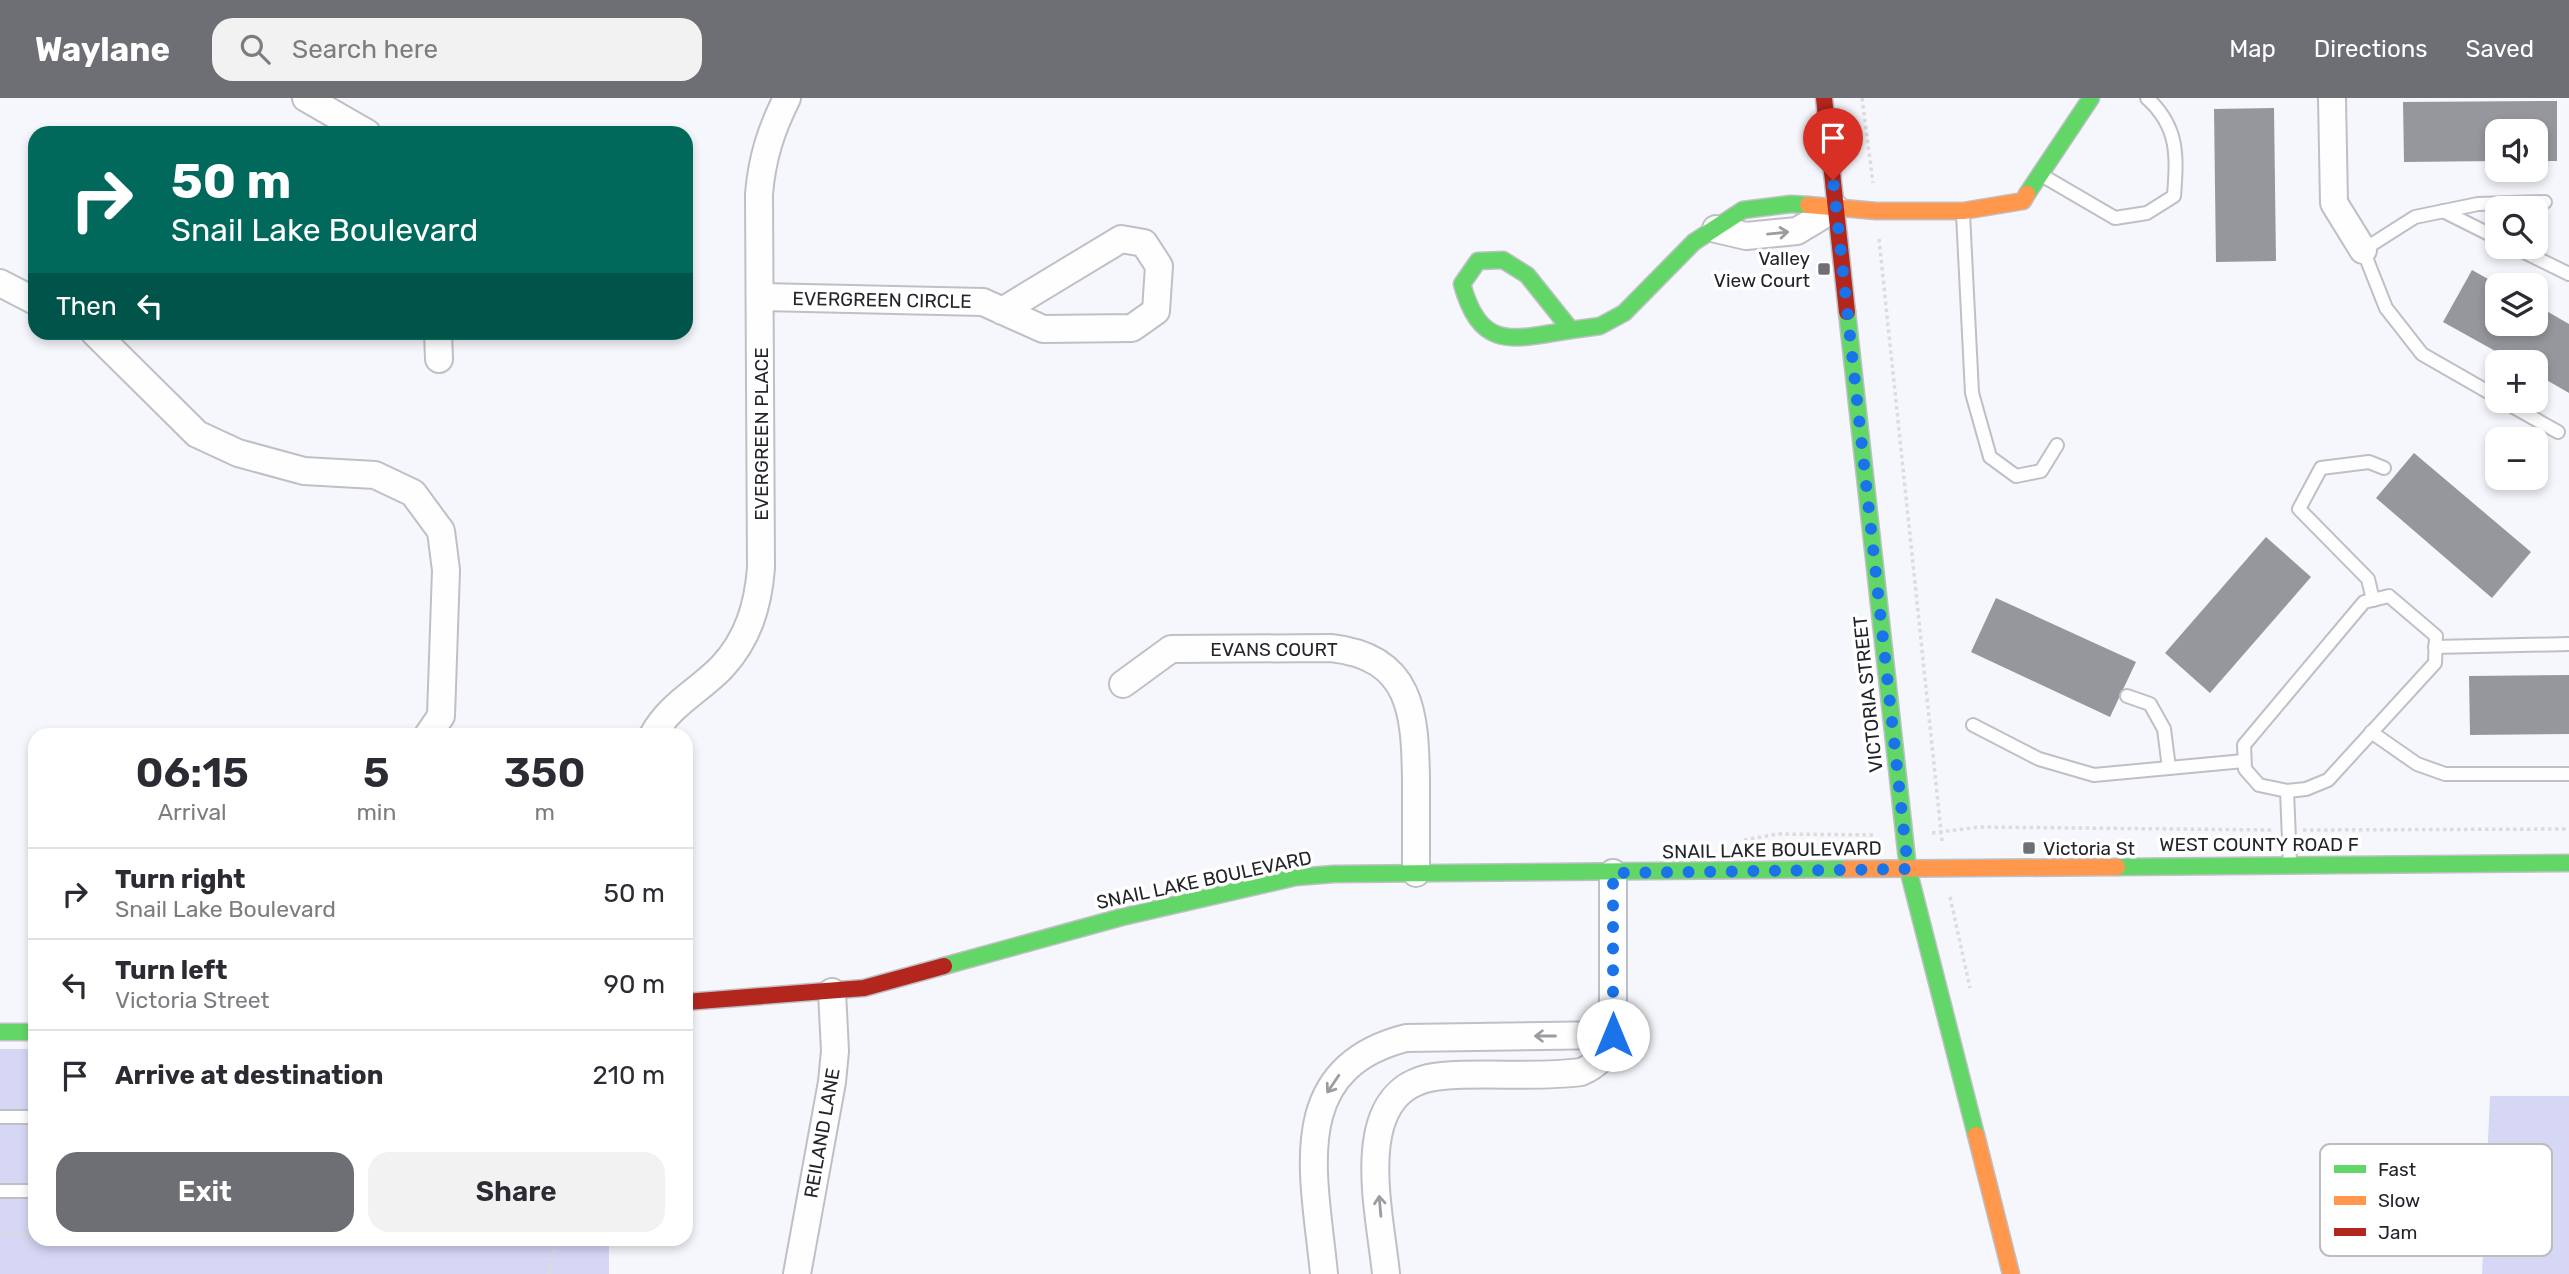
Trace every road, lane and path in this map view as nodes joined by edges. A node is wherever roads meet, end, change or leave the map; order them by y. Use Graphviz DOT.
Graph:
graph roads {
  1 [pos="306,98"];
  2 [pos="788,98"];
  3 [pos="1824,98"];
  4 [pos="1862,98"];
  5 [pos="2091,98"];
  6 [pos="2147,98"];
  7 [pos="2332,98"];
  8 [pos="355,126"];
  9 [pos="2042,175"];
  10 [pos="2485,204"];
  11 [pos="1835,208"];
  12 [pos="1876,211"];
  13 [pos="1963,211"];
  14 [pos="2443,211"];
  15 [pos="1716,229"];
  16 [pos="2485,232"];
  17 [pos="2362,250"];
  18 [pos="2538,259"];
  19 [pos="2569,274"];
  20 [pos="0,284"];
  21 [pos="760,297"];
  22 [pos="28,298"];
  23 [pos="1002,311"];
  24 [pos="1571,330"];
  25 [pos="102,340"];
  26 [pos="438,340"];
  27 [pos="439,359"];
  28 [pos="2485,390"];
  29 [pos="2524,413"];
  30 [pos="2558,432"];
  31 [pos="2057,445"];
  32 [pos="2384,468"];
  33 [pos="2373,600"];
  34 [pos="2569,644"];
  35 [pos="2435,647"];
  36 [pos="1123,684"];
  37 [pos="2127,696"];
  38 [pos="1972,725"];
  39 [pos="433,728"];
  40 [pos="658,728"];
  41 [pos="2371,732"];
  42 [pos="2245,761"];
  43 [pos="2169,768"];
  44 [pos="2569,774"];
  45 [pos="2287,791"];
  46 [pos="2569,863"];
  47 [pos="2290,864"];
  48 [pos="1908,869"];
  49 [pos="1944,869"];
  50 [pos="1416,873"];
  51 [pos="1613,873"];
  52 [pos="1971,990"];
  53 [pos="832,992"];
  54 [pos="693,1002"];
  55 [pos="0,1032"];
  56 [pos="28,1032"];
  57 [pos="1613,1035"];
  58 [pos="0,1117"];
  59 [pos="28,1117"];
  60 [pos="0,1191"];
  61 [pos="28,1191"];
  62 [pos="0,1234"];
  63 [pos="28,1234"];
  64 [pos="555,1246"];
  65 [pos="549,1274"];
  66 [pos="797,1274"];
  67 [pos="1324,1274"];
  68 [pos="1386,1274"];
  69 [pos="2011,1274"];
  1 -- 8 [label="street"];
  2 -- 21 [label="street, EVERGREEN PLACE"];
  3 -- 11 [label="street, VICTORIA STREET"];
  4 -- 12 [label="path"];
  5 -- 9 [label="street"];
  6 -- 9 [label="lane"];
  7 -- 17 [label="street"];
  9 -- 13 [label="street"];
  10 -- 14 [label="lane"];
  11 -- 12 [label="street"];
  11 -- 15 [label="street"];
  11 -- 48 [label="street, VICTORIA STREET"];
  12 -- 13 [label="street"];
  12 -- 49 [label="path"];
  13 -- 31 [label="lane"];
  14 -- 16 [label="lane"];
  14 -- 17 [label="lane"];
  15 -- 24 [label="street"];
  17 -- 28 [label="lane"];
  18 -- 19 [label="lane"];
  20 -- 22 [label="street"];
  21 -- 23 [label="street, EVERGREEN CIRCLE"];
  21 -- 40 [label="street, EVERGREEN PLACE"];
  23 -- 23 [label="street, EVERGREEN CIRCLE"];
  24 -- 24 [label="street"];
  25 -- 39 [label="street"];
  26 -- 27 [label="street"];
  29 -- 30 [label="lane"];
  32 -- 33 [label="lane"];
  33 -- 35 [label="lane"];
  33 -- 42 [label="lane"];
  34 -- 35 [label="lane"];
  35 -- 41 [label="lane"];
  36 -- 50 [label="street, EVANS COURT"];
  37 -- 43 [label="lane"];
  38 -- 43 [label="lane"];
  41 -- 44 [label="lane"];
  41 -- 45 [label="lane"];
  42 -- 43 [label="lane"];
  42 -- 45 [label="lane"];
  45 -- 47 [label="lane"];
  46 -- 47 [label="street, WEST COUNTY ROAD F"];
  47 -- 49 [label="street, WEST COUNTY ROAD F"];
  48 -- 49 [label="street, WEST COUNTY ROAD F"];
  48 -- 51 [label="street, SNAIL LAKE BOULEVARD"];
  48 -- 69 [label="street, VICTORIA STREET"];
  49 -- 52 [label="path"];
  50 -- 51 [label="street, SNAIL LAKE BOULEVARD"];
  50 -- 53 [label="street, SNAIL LAKE BOULEVARD"];
  51 -- 57 [label="street"];
  53 -- 54 [label="street, SNAIL LAKE BOULEVARD"];
  53 -- 66 [label="street, REILAND LANE"];
  55 -- 56 [label="street"];
  57 -- 67 [label="street, one-way"];
  68 -- 57 [label="street, one-way"];
  58 -- 59 [label="lane"];
  60 -- 61 [label="lane"];
  62 -- 63 [label="path"];
  64 -- 65 [label="path"];
}
